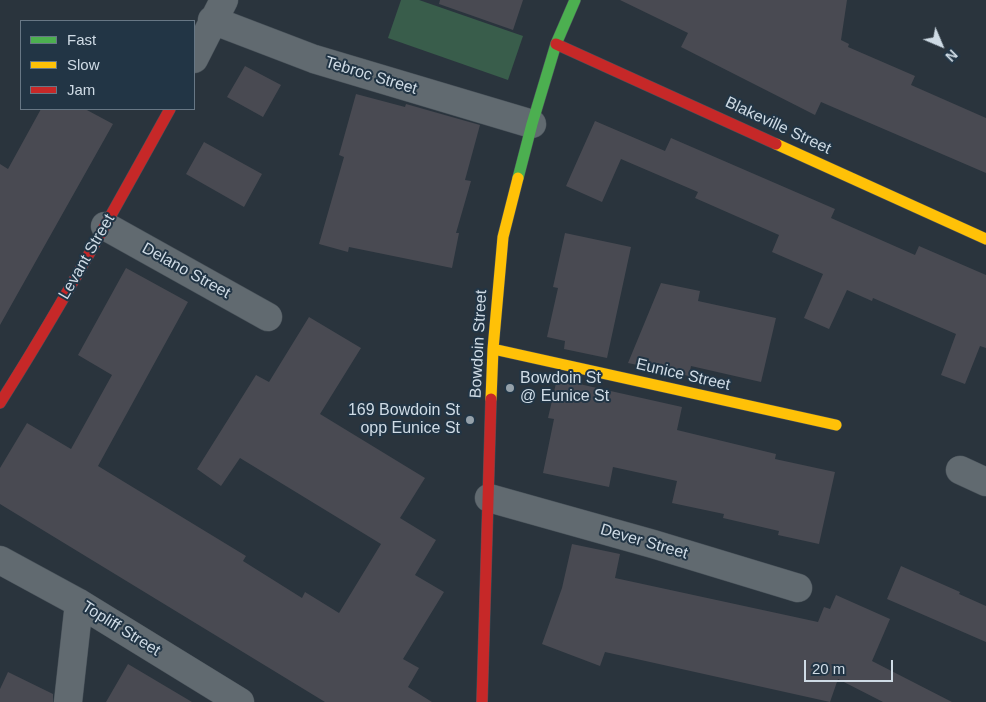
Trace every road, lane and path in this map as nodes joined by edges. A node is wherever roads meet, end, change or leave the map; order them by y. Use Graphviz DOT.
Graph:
graph roads {
  1 [pos="575,0"];
  2 [pos="218,10"];
  3 [pos="556,44"];
  4 [pos="195,57"];
  5 [pos="169,110"];
  6 [pos="532,124"];
  7 [pos="105,226"];
  8 [pos="986,238"];
  9 [pos="268,317"];
  10 [pos="493,348"];
  11 [pos="0,403"];
  12 [pos="836,425"];
  13 [pos="960,470"];
  14 [pos="986,482"];
  15 [pos="489,498"];
  16 [pos="2,569"];
  17 [pos="798,588"];
  18 [pos="79,602"];
  19 [pos="68,702"];
  20 [pos="240,702"];
  21 [pos="482,702"];
  1 -- 3 [label="street, Bowdoin Street"];
  2 -- 4 [label="street"];
  2 -- 6 [label="street, Tebroc Street"];
  3 -- 6 [label="street, Bowdoin Street"];
  3 -- 8 [label="street, Blakeville Street"];
  5 -- 7 [label="street, Levant Street"];
  6 -- 10 [label="street, Bowdoin Street"];
  7 -- 9 [label="street, Delano Street"];
  7 -- 11 [label="street, Levant Street"];
  10 -- 12 [label="street, Eunice Street"];
  10 -- 15 [label="street, Bowdoin Street"];
  13 -- 14 [label="street"];
  15 -- 17 [label="street, Dever Street"];
  15 -- 21 [label="street, Bowdoin Street"];
  16 -- 18 [label="street, Topliff Street"];
  18 -- 19 [label="street"];
  18 -- 20 [label="street, Topliff Street"];
}
